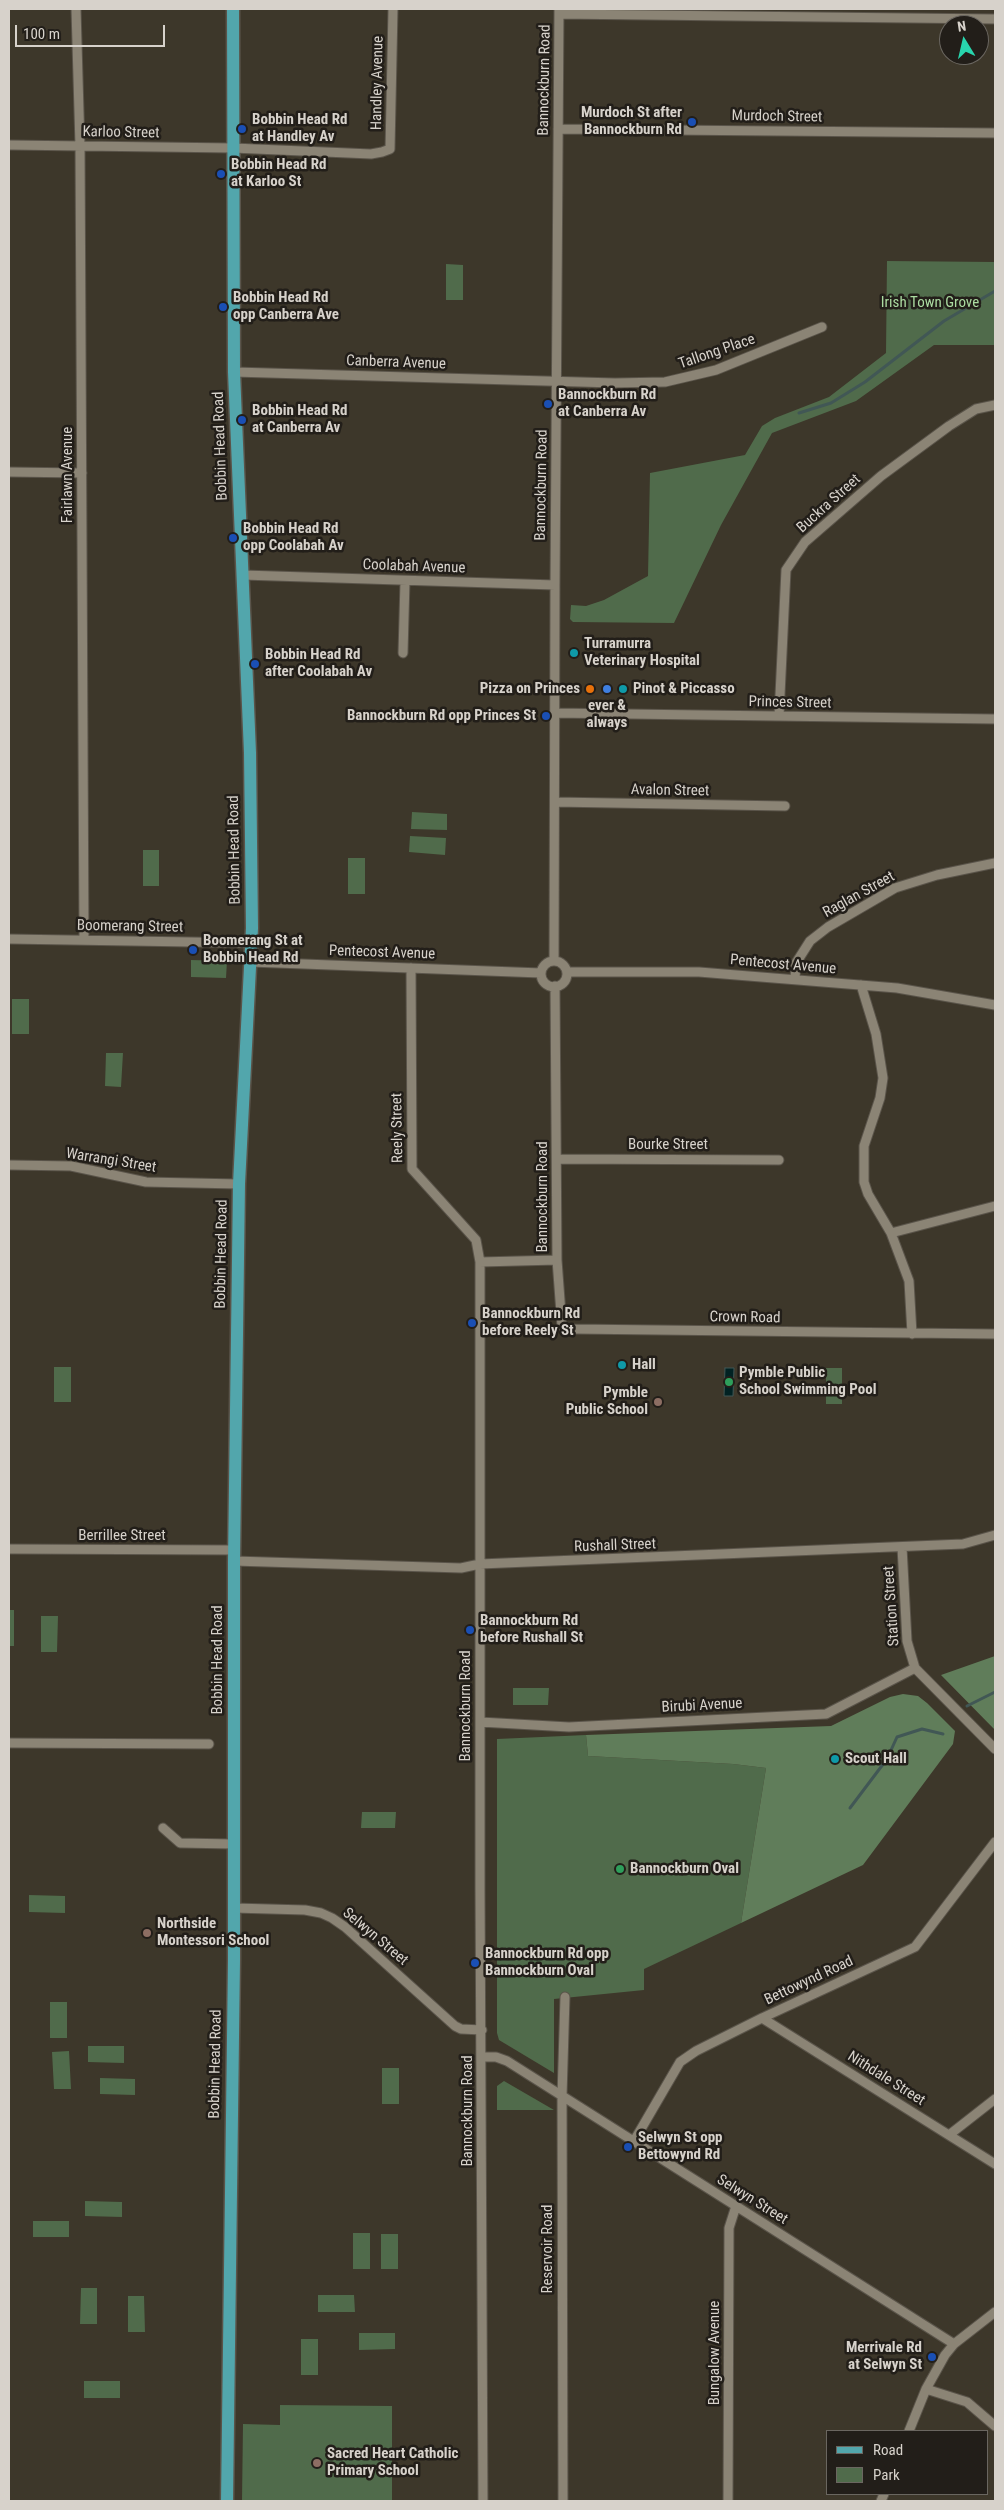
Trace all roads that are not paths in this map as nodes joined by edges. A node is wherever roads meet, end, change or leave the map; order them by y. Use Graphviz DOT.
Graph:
graph roads {
  1 [pos="76,9"];
  2 [pos="233,9"];
  3 [pos="393,9"];
  4 [pos="560,11"];
  5 [pos="741,12"];
  6 [pos="995,19"];
  7 [pos="558,129"];
  8 [pos="995,133"];
  9 [pos="9,145"];
  10 [pos="80,146"];
  11 [pos="233,148"];
  12 [pos="822,327"];
  13 [pos="234,372"];
  14 [pos="557,381"];
  15 [pos="995,405"];
  16 [pos="9,472"];
  17 [pos="82,473"];
  18 [pos="243,575"];
  19 [pos="405,581"];
  20 [pos="554,585"];
  21 [pos="402,653"];
  22 [pos="555,713"];
  23 [pos="779,716"];
  24 [pos="995,719"];
  25 [pos="555,802"];
  26 [pos="785,806"];
  27 [pos="995,863"];
  28 [pos="9,939"];
  29 [pos="84,940"];
  30 [pos="252,943"];
  31 [pos="554,961"];
  32 [pos="251,962"];
  33 [pos="411,968"];
  34 [pos="567,972"];
  35 [pos="542,973"];
  36 [pos="795,979"];
  37 [pos="861,985"];
  38 [pos="556,986"];
  39 [pos="995,1005"];
  40 [pos="557,1159"];
  41 [pos="779,1160"];
  42 [pos="9,1165"];
  43 [pos="239,1184"];
  44 [pos="995,1206"];
  45 [pos="892,1233"];
  46 [pos="557,1260"];
  47 [pos="480,1262"];
  48 [pos="912,1334"];
  49 [pos="995,1334"];
  50 [pos="995,1535"];
  51 [pos="902,1547"];
  52 [pos="9,1549"];
  53 [pos="234,1555"];
  54 [pos="480,1564"];
  55 [pos="915,1668"];
  56 [pos="480,1722"];
  57 [pos="9,1743"];
  58 [pos="209,1744"];
  59 [pos="995,1750"];
  60 [pos="163,1828"];
  61 [pos="995,1842"];
  62 [pos="233,1844"];
  63 [pos="234,1908"];
  64 [pos="565,1997"];
  65 [pos="762,2018"];
  66 [pos="482,2030"];
  67 [pos="482,2057"];
  68 [pos="562,2096"];
  69 [pos="995,2099"];
  70 [pos="949,2135"];
  71 [pos="634,2141"];
  72 [pos="995,2164"];
  73 [pos="736,2206"];
  74 [pos="995,2312"];
  75 [pos="954,2344"];
  76 [pos="926,2389"];
  77 [pos="995,2426"];
  78 [pos="909,2430"];
  79 [pos="227,2501"];
  80 [pos="483,2501"];
  81 [pos="562,2501"];
  82 [pos="728,2501"];
  1 -- 10 [label="street, Fairlawn Avenue"];
  2 -- 11 [label="main road, Bobbin Head Road"];
  3 -- 11 [label="street, Handley Avenue"];
  4 -- 5 [label="street"];
  4 -- 7 [label="street, Bannockburn Road"];
  5 -- 6 [label="street"];
  7 -- 8 [label="street, Murdoch Street"];
  7 -- 14 [label="street, Bannockburn Road"];
  9 -- 10 [label="street, Karloo Street"];
  10 -- 11 [label="street, Karloo Street"];
  10 -- 17 [label="street, Fairlawn Avenue"];
  11 -- 13 [label="main road, Bobbin Head Road"];
  12 -- 14 [label="street, Tallong Place"];
  13 -- 14 [label="street, Canberra Avenue"];
  13 -- 18 [label="main road, Bobbin Head Road"];
  14 -- 20 [label="street, Bannockburn Road"];
  15 -- 23 [label="street, Buckra Street"];
  16 -- 17 [label="street"];
  17 -- 29 [label="street, Fairlawn Avenue"];
  18 -- 19 [label="street, Coolabah Avenue"];
  18 -- 30 [label="main road, Bobbin Head Road"];
  19 -- 20 [label="street, Coolabah Avenue"];
  19 -- 21 [label="street"];
  20 -- 22 [label="street, Bannockburn Road"];
  22 -- 23 [label="street, Princes Street"];
  22 -- 25 [label="street, Bannockburn Road"];
  23 -- 24 [label="street, Princes Street"];
  25 -- 26 [label="street, Avalon Street"];
  25 -- 31 [label="street, Bannockburn Road"];
  27 -- 36 [label="street, Raglan Street"];
  28 -- 29 [label="street, Boomerang Street"];
  29 -- 30 [label="street, Boomerang Street"];
  30 -- 32 [label="main road, Bobbin Head Road"];
  31 -- 34 [label="street"];
  31 -- 35 [label="street"];
  32 -- 33 [label="street, Pentecost Avenue"];
  32 -- 43 [label="main road, Bobbin Head Road"];
  33 -- 35 [label="street, Pentecost Avenue"];
  33 -- 47 [label="street, Reely Street"];
  34 -- 36 [label="street, Pentecost Avenue"];
  34 -- 38 [label="street"];
  35 -- 38 [label="street"];
  36 -- 37 [label="street, Pentecost Avenue"];
  37 -- 39 [label="street, Pentecost Avenue"];
  37 -- 45 [label="street"];
  38 -- 40 [label="street, Bannockburn Road"];
  40 -- 41 [label="street, Bourke Street"];
  40 -- 46 [label="street, Bannockburn Road"];
  42 -- 43 [label="street, Warrangi Street"];
  43 -- 53 [label="main road, Bobbin Head Road"];
  44 -- 45 [label="street"];
  45 -- 48 [label="street"];
  46 -- 47 [label="street, Bannockburn Road"];
  46 -- 48 [label="street, Crown Road"];
  47 -- 54 [label="street, Bannockburn Road"];
  48 -- 49 [label="street, Crown Road"];
  50 -- 51 [label="street, Rushall Street"];
  51 -- 54 [label="street, Rushall Street"];
  51 -- 55 [label="street, Station Street"];
  52 -- 53 [label="street, Berrillee Street"];
  53 -- 54 [label="street, Rushall Street"];
  53 -- 62 [label="main road, Bobbin Head Road"];
  54 -- 56 [label="street, Bannockburn Road"];
  55 -- 56 [label="street, Birubi Avenue"];
  55 -- 59 [label="street, Station Street"];
  56 -- 66 [label="street, Bannockburn Road"];
  57 -- 58 [label="street"];
  60 -- 62 [label="street"];
  61 -- 65 [label="street, Bettowynd Road"];
  62 -- 63 [label="main road, Bobbin Head Road"];
  63 -- 66 [label="street, Selwyn Street"];
  63 -- 79 [label="main road, Bobbin Head Road"];
  64 -- 68 [label="street, Reservoir Road"];
  65 -- 70 [label="street, Nithdale Street"];
  65 -- 71 [label="street, Bettowynd Road"];
  66 -- 67 [label="street, Bannockburn Road"];
  67 -- 68 [label="street, Selwyn Street"];
  67 -- 80 [label="street, Bannockburn Road"];
  68 -- 71 [label="street, Selwyn Street"];
  68 -- 81 [label="street, Reservoir Road"];
  69 -- 70 [label="street"];
  70 -- 72 [label="street, Nithdale Street"];
  71 -- 73 [label="street, Selwyn Street"];
  73 -- 75 [label="street, Selwyn Street"];
  73 -- 82 [label="street, Bungalow Avenue"];
  74 -- 75 [label="street"];
  75 -- 76 [label="street"];
  76 -- 77 [label="street"];
  76 -- 78 [label="street"];
}
